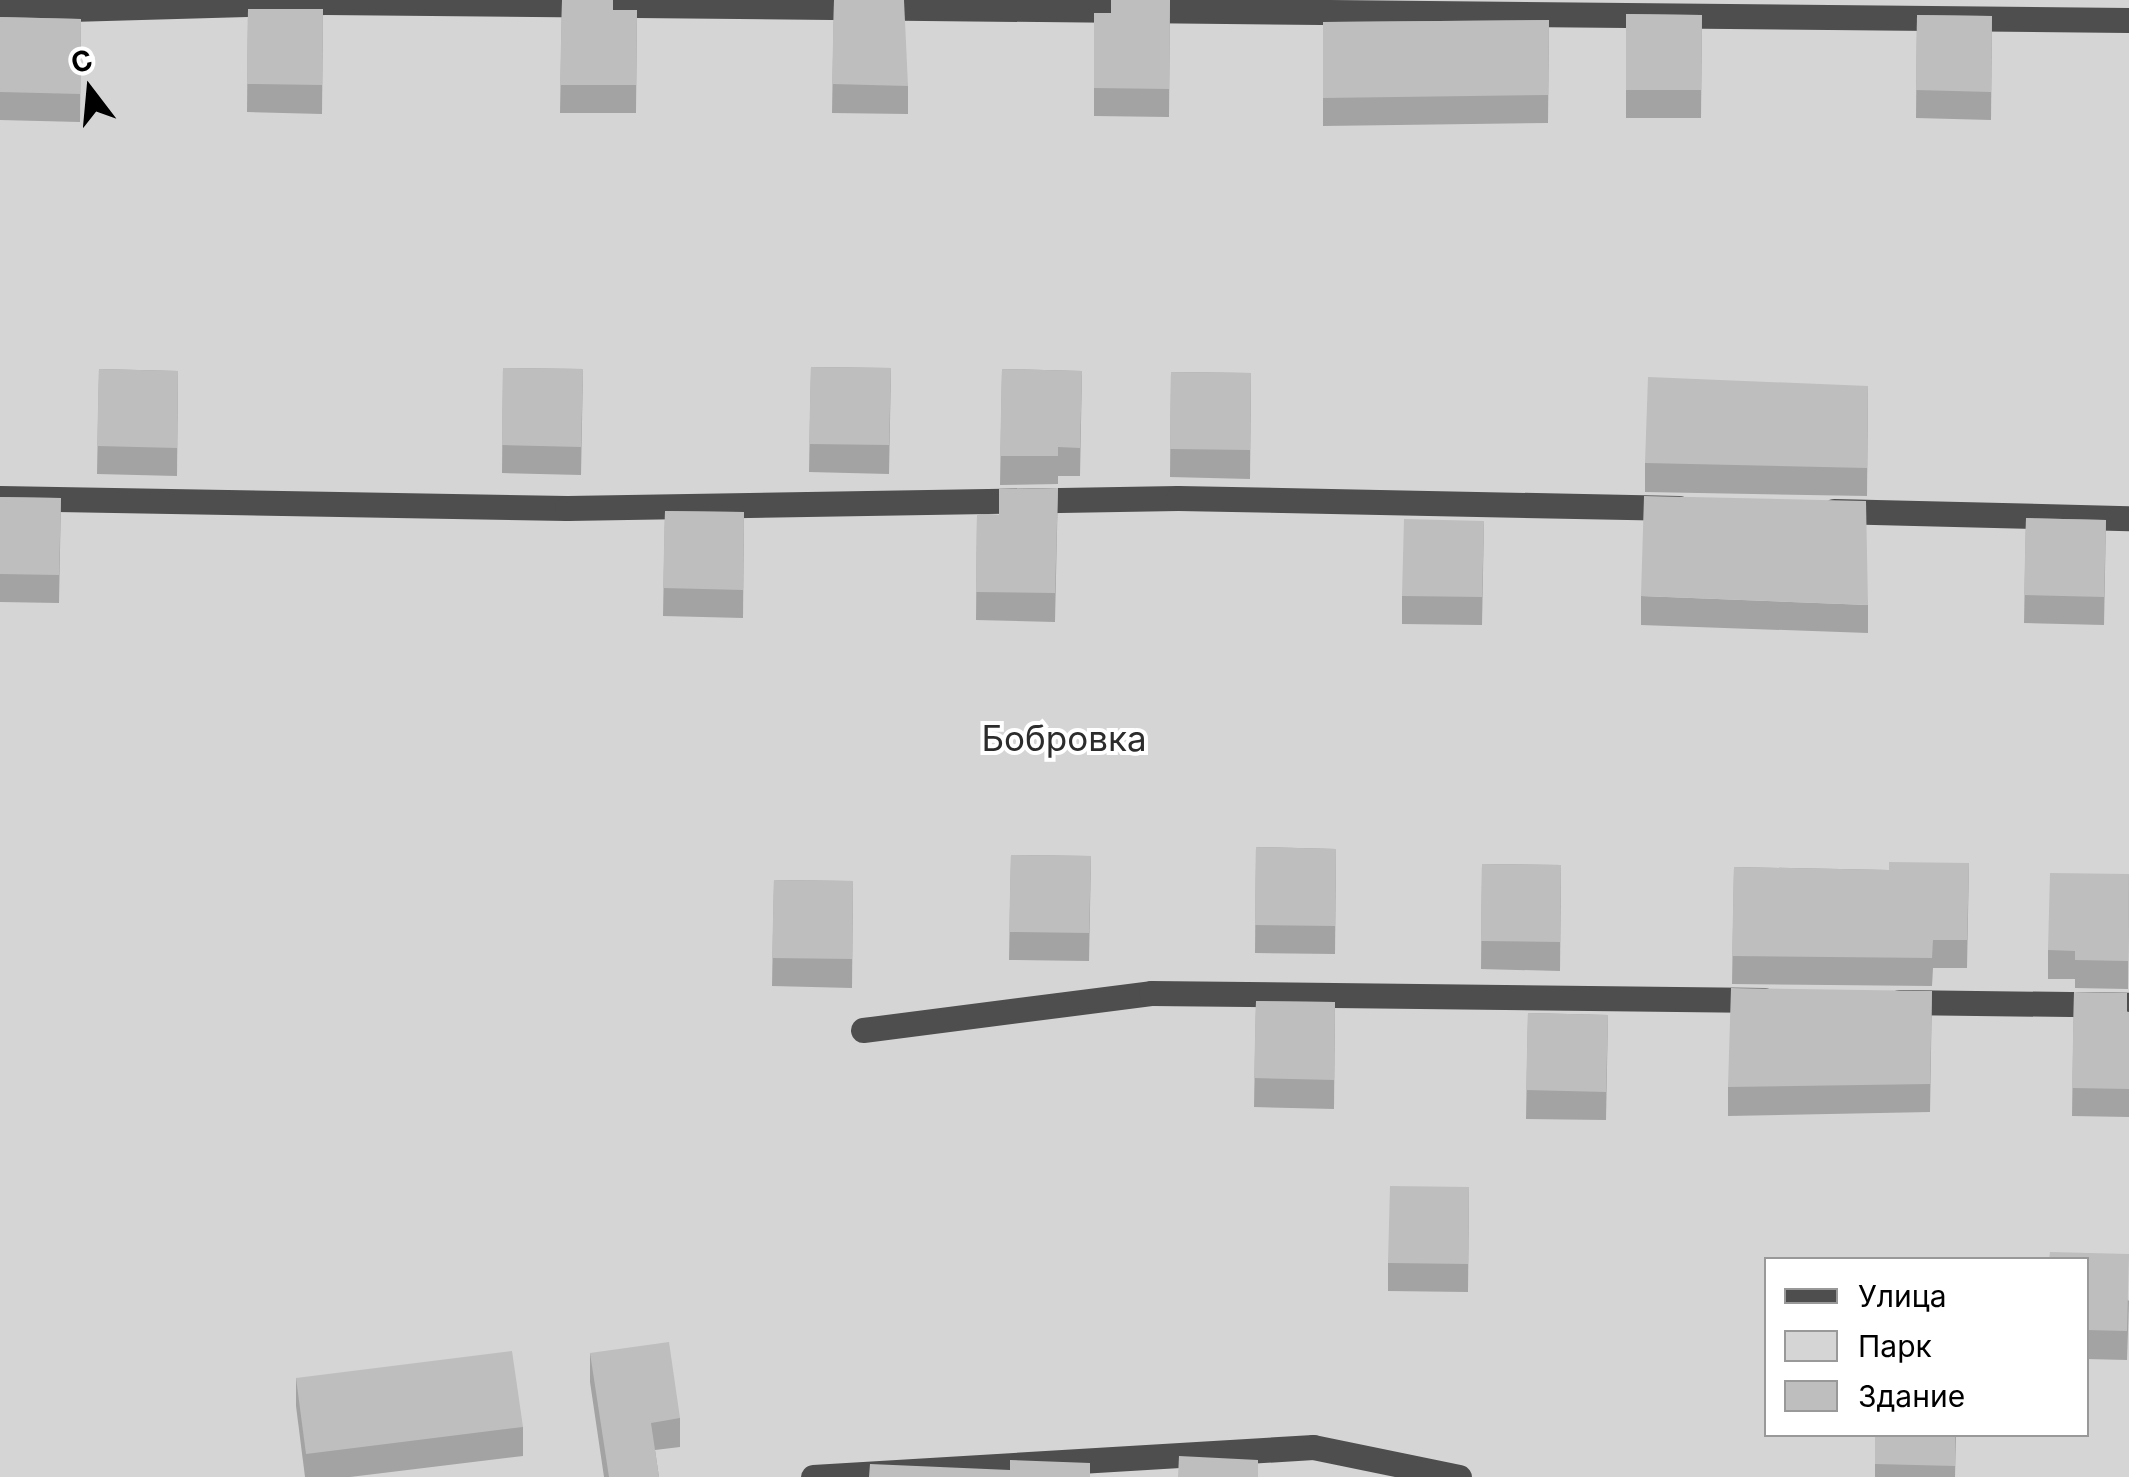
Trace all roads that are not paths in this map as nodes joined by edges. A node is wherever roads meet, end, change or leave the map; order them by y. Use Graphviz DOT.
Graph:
graph roads {
  1 [pos="0,10"];
  2 [pos="2129,20"];
  3 [pos="0,498"];
  4 [pos="1713,509"];
  5 [pos="1812,511"];
  6 [pos="2129,518"];
  7 [pos="1801,1001"];
  8 [pos="1878,1002"];
  9 [pos="2129,1005"];
  10 [pos="864,1030"];
  11 [pos="813,1477"];
  12 [pos="1459,1477"];
  1 -- 2 [label="street"];
  3 -- 4 [label="street"];
  5 -- 6 [label="street"];
  7 -- 10 [label="street"];
  8 -- 9 [label="street"];
  11 -- 12 [label="street"];
}
